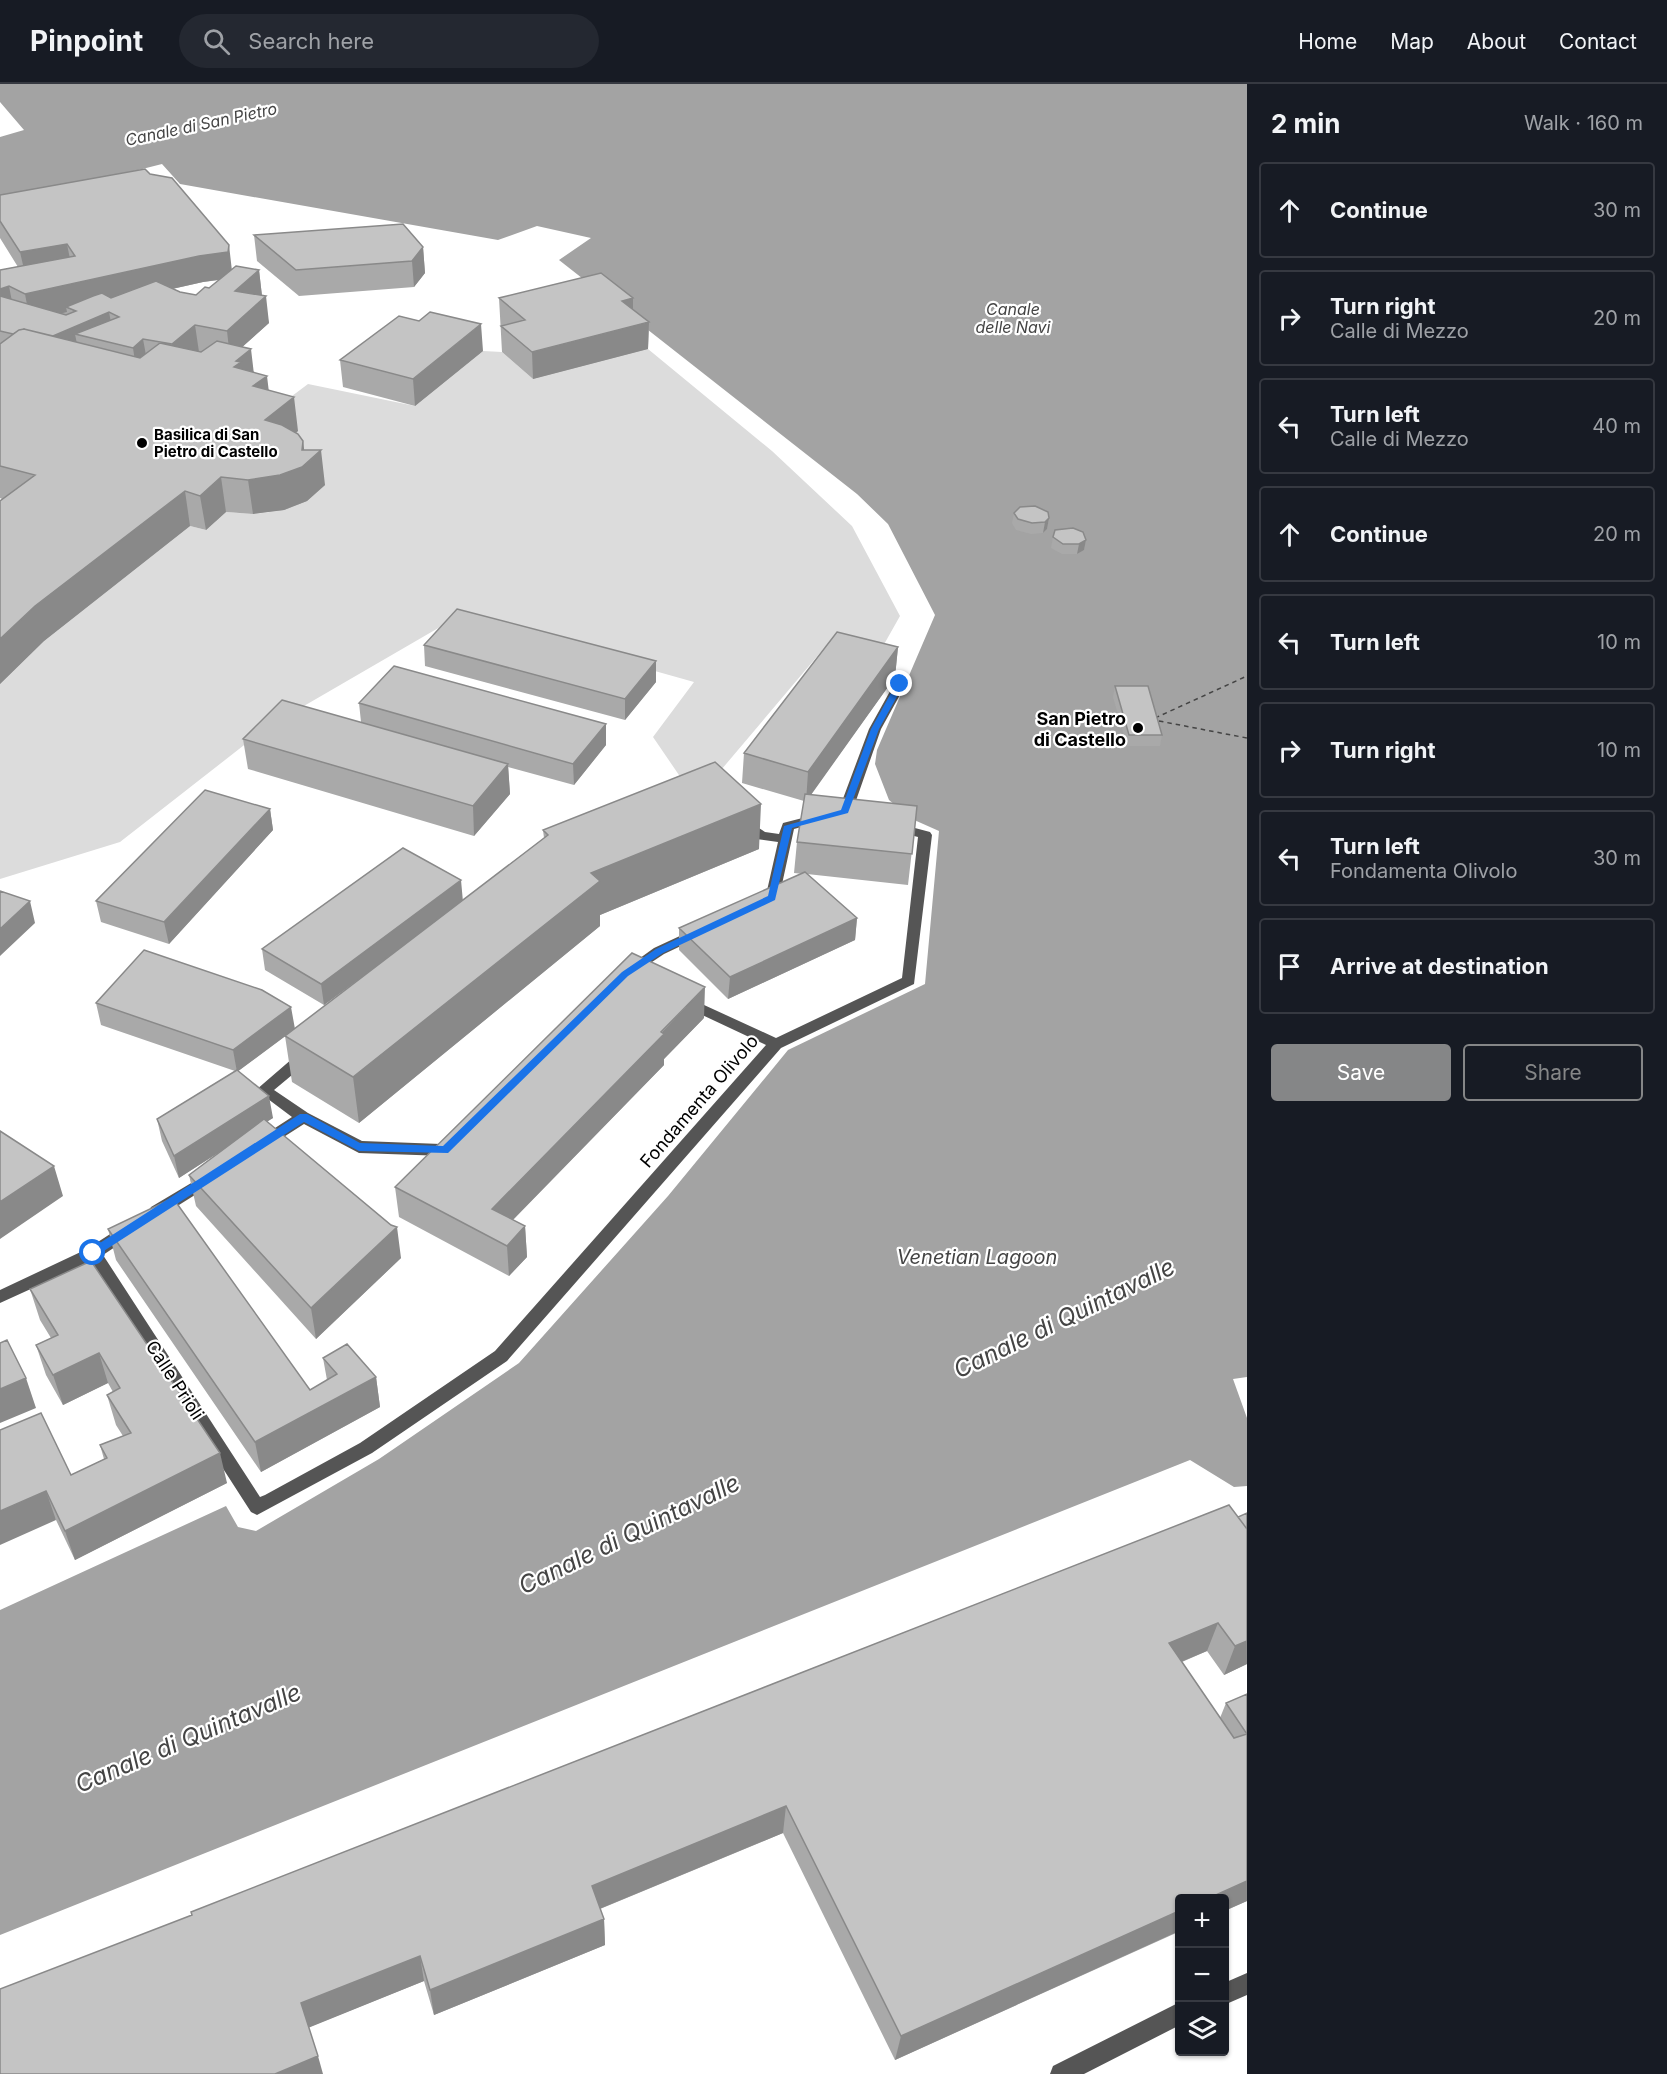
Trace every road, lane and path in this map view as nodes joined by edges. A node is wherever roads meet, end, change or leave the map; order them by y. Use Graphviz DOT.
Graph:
graph roads {
  1 [pos="900,684"];
  2 [pos="734,815"];
  3 [pos="879,822"];
  4 [pos="785,839"];
  5 [pos="751,907"];
  6 [pos="711,927"];
  7 [pos="626,978"];
  8 [pos="668,994"];
  9 [pos="776,1044"];
  10 [pos="319,1045"];
  11 [pos="303,1117"];
  12 [pos="462,1133"];
  13 [pos="253,1149"];
  14 [pos="223,1169"];
  15 [pos="93,1253"];
  16 [pos="0,1297"];
  17 [pos="257,1507"];
  18 [pos="1247,1984"];
  19 [pos="1229,1992"];
  20 [pos="1175,2015"];
  21 [pos="1061,2074"];
  1 -- 4 [label="street"];
  2 -- 4 [label="street"];
  3 -- 9 [label="street, Fondamenta Olivolo"];
  4 -- 5 [label="street"];
  6 -- 7 [label="street"];
  8 -- 9 [label="street"];
  9 -- 17 [label="street, Fondamenta Olivolo"];
  10 -- 11 [label="street"];
  11 -- 12 [label="street"];
  11 -- 13 [label="street"];
  14 -- 15 [label="street"];
  15 -- 16 [label="street"];
  15 -- 17 [label="street, Calle Prioli"];
  18 -- 19 [label="street"];
  20 -- 21 [label="street"];
}
